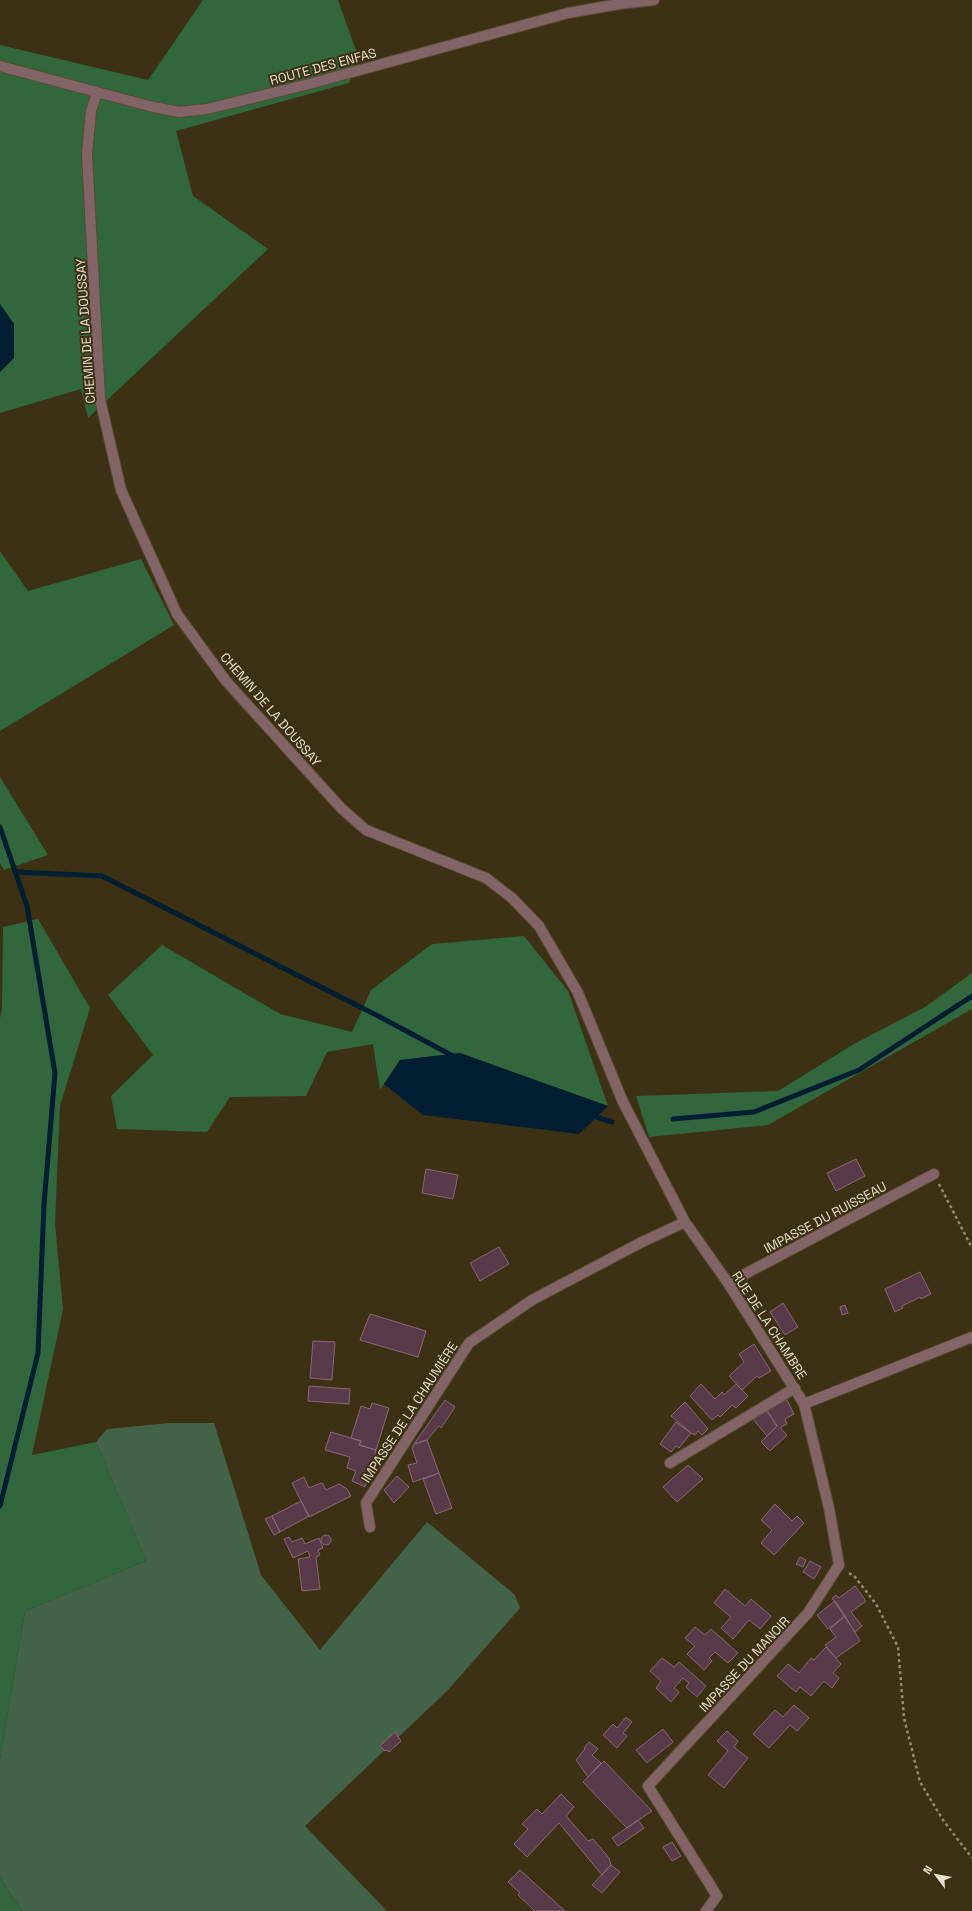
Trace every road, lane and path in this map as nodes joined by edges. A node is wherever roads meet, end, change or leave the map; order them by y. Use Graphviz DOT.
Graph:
graph roads {
  1 [pos="654,0"];
  2 [pos="0,66"];
  3 [pos="96,93"];
  4 [pos="624,1102"];
  5 [pos="934,1174"];
  6 [pos="685,1222"];
  7 [pos="972,1248"];
  8 [pos="728,1283"];
  9 [pos="972,1337"];
  10 [pos="796,1388"];
  11 [pos="804,1404"];
  12 [pos="670,1463"];
  13 [pos="370,1527"];
  14 [pos="838,1565"];
  15 [pos="972,1858"];
  16 [pos="706,1911"];
  1 -- 3 [label="street, ROUTE DES ENFAS"];
  2 -- 3 [label="street, ROUTE DES ENFAS"];
  3 -- 4 [label="street, CHEMIN DE LA DOUSSAY"];
  4 -- 6 [label="street, RUE DE LA CHAMBRE"];
  5 -- 7 [label="path"];
  5 -- 8 [label="street, IMPASSE DU RUISSEAU"];
  6 -- 8 [label="street, RUE DE LA CHAMBRE"];
  6 -- 13 [label="street, IMPASSE DE LA CHAUMIÈRE"];
  8 -- 10 [label="street, RUE DE LA CHAMBRE"];
  9 -- 11 [label="street"];
  10 -- 11 [label="street, RUE DE LA CHAMBRE"];
  10 -- 12 [label="street"];
  11 -- 14 [label="street"];
  14 -- 15 [label="path"];
  14 -- 16 [label="street, IMPASSE DU MANOIR"];
}
